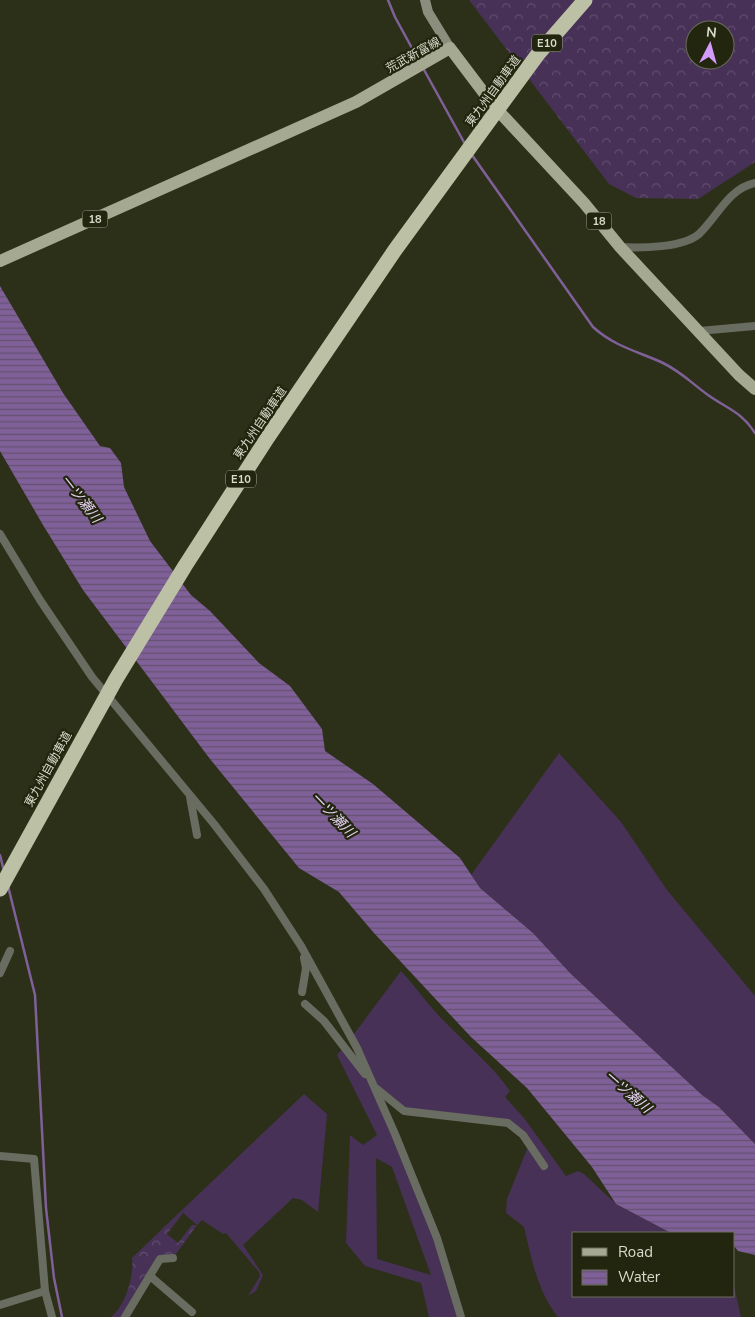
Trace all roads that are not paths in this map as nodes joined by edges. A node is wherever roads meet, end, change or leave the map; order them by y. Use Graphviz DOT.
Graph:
graph roads {
  1 [pos="424,0"];
  2 [pos="585,0"];
  3 [pos="450,48"];
  4 [pos="755,183"];
  5 [pos="620,247"];
  6 [pos="0,261"];
  7 [pos="755,326"];
  8 [pos="699,331"];
  9 [pos="755,389"];
  10 [pos="0,534"];
  11 [pos="190,795"];
  12 [pos="197,835"];
  13 [pos="0,889"];
  14 [pos="300,946"];
  15 [pos="10,951"];
  16 [pos="0,973"];
  17 [pos="302,992"];
  18 [pos="305,1004"];
  19 [pos="368,1077"];
  20 [pos="374,1086"];
  21 [pos="0,1156"];
  22 [pos="544,1166"];
  23 [pos="173,1258"];
  24 [pos="150,1276"];
  25 [pos="45,1291"];
  26 [pos="0,1305"];
  27 [pos="192,1312"];
  28 [pos="52,1317"];
  29 [pos="125,1317"];
  30 [pos="461,1317"];
  1 -- 3 [label="main road"];
  2 -- 13 [label="highway, 東九州自動車道 / E10"];
  3 -- 5 [label="main road, 荒武新富線 / 18"];
  3 -- 6 [label="main road, 荒武新富線 / 18"];
  4 -- 5 [label="street"];
  5 -- 8 [label="main road, 荒武新富線 / 18"];
  7 -- 8 [label="street"];
  8 -- 9 [label="main road, 荒武新富線 / 18"];
  10 -- 11 [label="street"];
  11 -- 12 [label="street"];
  11 -- 14 [label="street"];
  14 -- 17 [label="street"];
  14 -- 19 [label="street"];
  15 -- 16 [label="street"];
  18 -- 19 [label="street"];
  19 -- 20 [label="street"];
  20 -- 22 [label="street"];
  20 -- 30 [label="street"];
  21 -- 25 [label="street"];
  23 -- 24 [label="street"];
  24 -- 27 [label="street"];
  24 -- 29 [label="street"];
  25 -- 26 [label="street"];
  25 -- 28 [label="street"];
}
